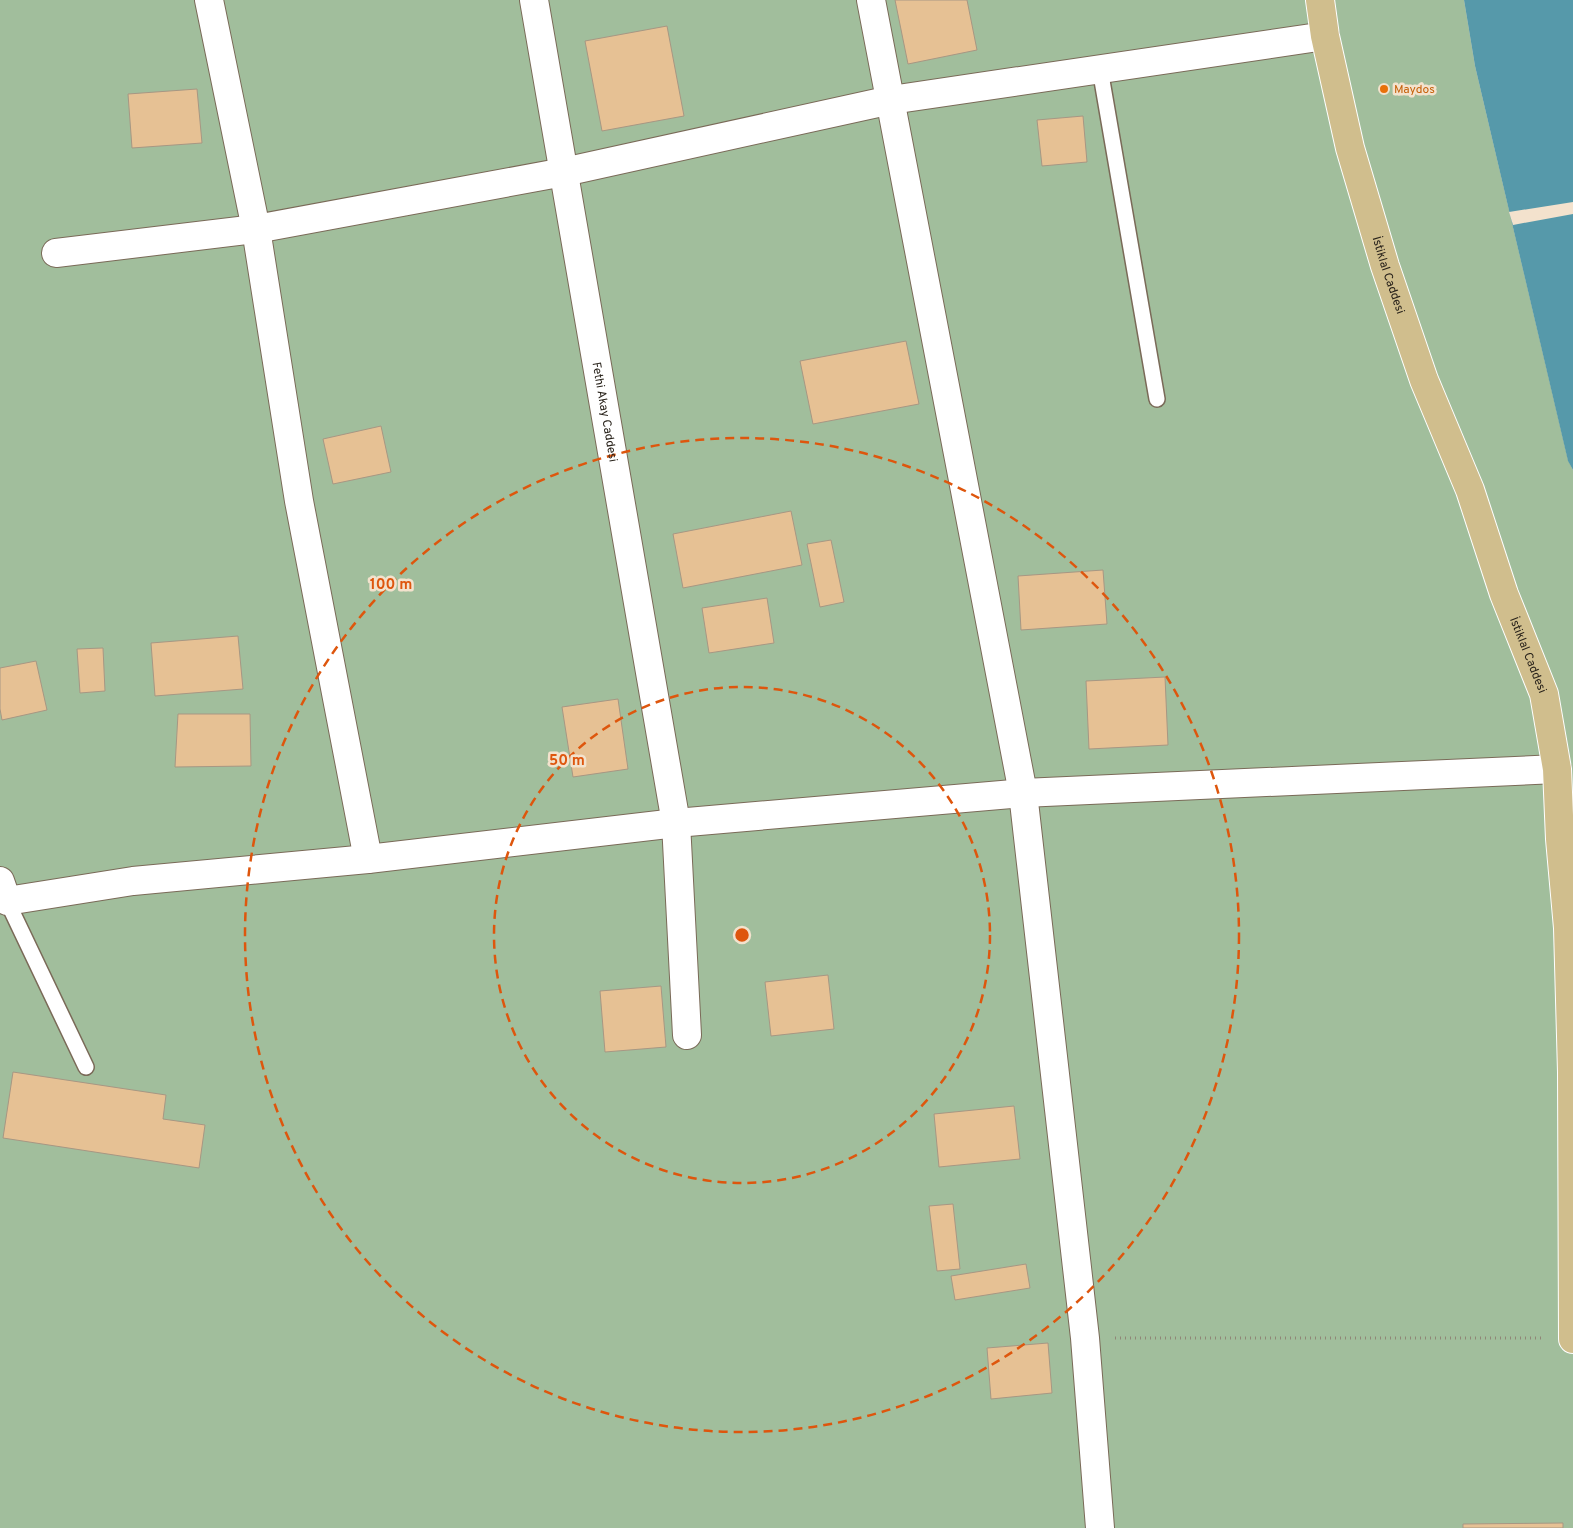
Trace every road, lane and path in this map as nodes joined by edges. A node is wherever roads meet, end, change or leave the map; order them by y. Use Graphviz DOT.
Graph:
graph roads {
  1 [pos="209,0"];
  2 [pos="534,0"];
  3 [pos="871,0"];
  4 [pos="1320,0"];
  5 [pos="1325,36"];
  6 [pos="1100,69"];
  7 [pos="890,100"];
  8 [pos="564,172"];
  9 [pos="256,229"];
  10 [pos="56,253"];
  11 [pos="1157,399"];
  12 [pos="1557,769"];
  13 [pos="1023,793"];
  14 [pos="676,823"];
  15 [pos="368,859"];
  16 [pos="2,895"];
  17 [pos="687,1035"];
  18 [pos="86,1067"];
  19 [pos="1085,1338"];
  20 [pos="1573,1339"];
  21 [pos="1100,1528"];
  1 -- 9 [label="street"];
  2 -- 8 [label="street, Fethi Akay Caddesi"];
  3 -- 7 [label="street"];
  4 -- 5 [label="main road, İstiklal Caddesi"];
  5 -- 6 [label="street"];
  5 -- 12 [label="main road, İstiklal Caddesi"];
  6 -- 7 [label="street"];
  6 -- 11 [label="lane"];
  7 -- 8 [label="street"];
  7 -- 13 [label="street"];
  8 -- 9 [label="street"];
  8 -- 14 [label="street, Fethi Akay Caddesi"];
  9 -- 10 [label="street"];
  9 -- 15 [label="street"];
  12 -- 13 [label="street"];
  12 -- 20 [label="main road, İstiklal Caddesi"];
  13 -- 14 [label="street"];
  13 -- 19 [label="street"];
  14 -- 15 [label="street"];
  14 -- 17 [label="street, Fethi Akay Caddesi"];
  15 -- 16 [label="street"];
  16 -- 18 [label="lane"];
  19 -- 20 [label="path"];
  19 -- 21 [label="street"];
}
